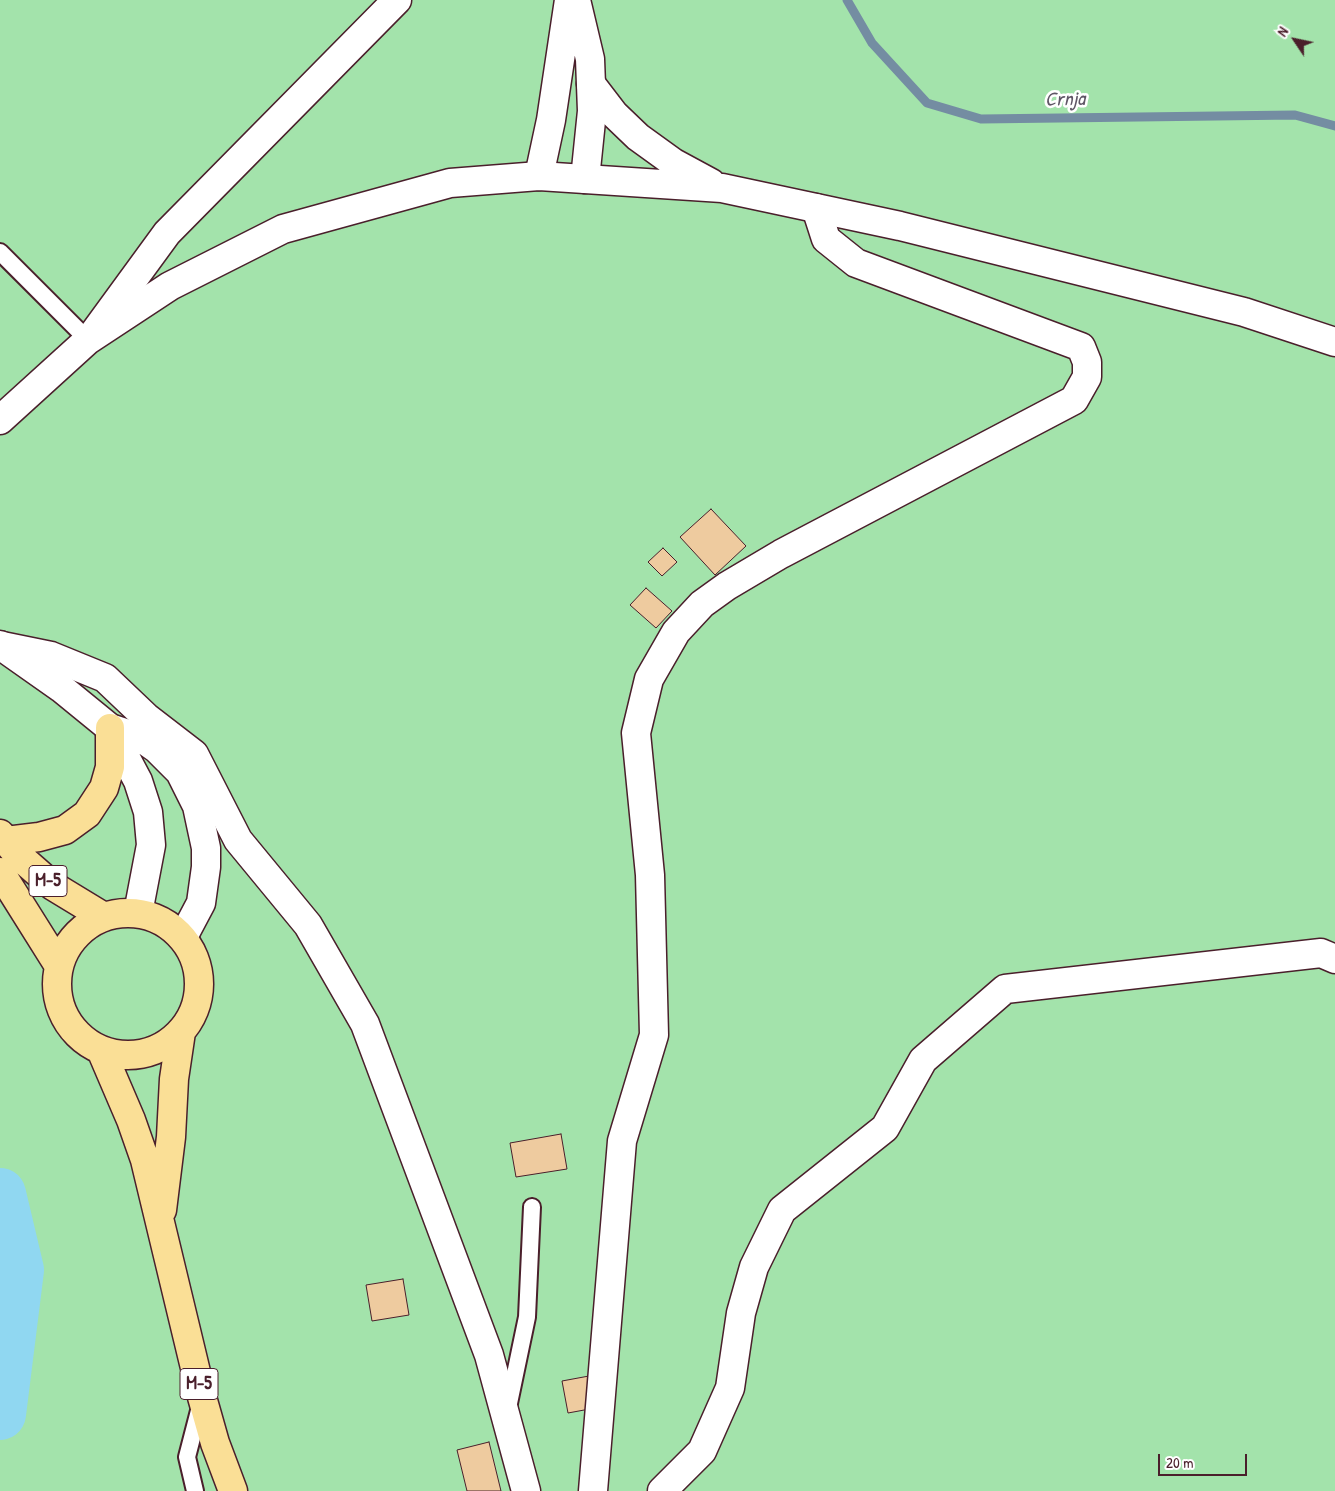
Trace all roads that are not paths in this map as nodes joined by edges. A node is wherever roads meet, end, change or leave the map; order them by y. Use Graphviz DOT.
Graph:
graph roads {
  1 [pos="397,0"];
  2 [pos="569,0"];
  3 [pos="576,0"];
  4 [pos="591,84"];
  5 [pos="539,176"];
  6 [pos="585,179"];
  7 [pos="722,188"];
  8 [pos="816,208"];
  9 [pos="0,252"];
  10 [pos="88,340"];
  11 [pos="1335,342"];
  12 [pos="0,420"];
  13 [pos="1,646"];
  14 [pos="110,728"];
  15 [pos="3,838"];
  16 [pos="0,872"];
  17 [pos="138,913"];
  18 [pos="104,917"];
  19 [pos="182,937"];
  20 [pos="1335,958"];
  21 [pos="59,966"];
  22 [pos="181,1032"];
  23 [pos="102,1050"];
  24 [pos="532,1207"];
  25 [pos="160,1222"];
  26 [pos="202,1397"];
  27 [pos="506,1412"];
  28 [pos="195,1491"];
  29 [pos="233,1491"];
  30 [pos="526,1491"];
  31 [pos="593,1491"];
  32 [pos="662,1491"];
  1 -- 10 [label="street"];
  2 -- 5 [label="street"];
  3 -- 4 [label="street"];
  4 -- 6 [label="street"];
  4 -- 7 [label="street"];
  5 -- 6 [label="street"];
  5 -- 10 [label="street"];
  6 -- 7 [label="street"];
  7 -- 8 [label="street"];
  8 -- 11 [label="street"];
  8 -- 31 [label="street"];
  9 -- 10 [label="lane"];
  10 -- 12 [label="street"];
  13 -- 14 [label="street"];
  13 -- 27 [label="street"];
  14 -- 15 [label="main road"];
  14 -- 17 [label="street"];
  14 -- 19 [label="street"];
  15 -- 18 [label="main road, M-5"];
  16 -- 21 [label="main road, M-5"];
  17 -- 18 [label="main road, M-5"];
  17 -- 19 [label="main road, M-5"];
  18 -- 21 [label="main road, M-5"];
  19 -- 22 [label="main road, M-5"];
  20 -- 32 [label="street"];
  21 -- 23 [label="main road, M-5"];
  22 -- 23 [label="main road, M-5"];
  22 -- 25 [label="main road, M-5"];
  23 -- 25 [label="main road, M-5"];
  24 -- 27 [label="lane"];
  25 -- 26 [label="main road, M-5"];
  26 -- 28 [label="lane"];
  26 -- 29 [label="main road, M-5"];
  27 -- 30 [label="street"];
}
